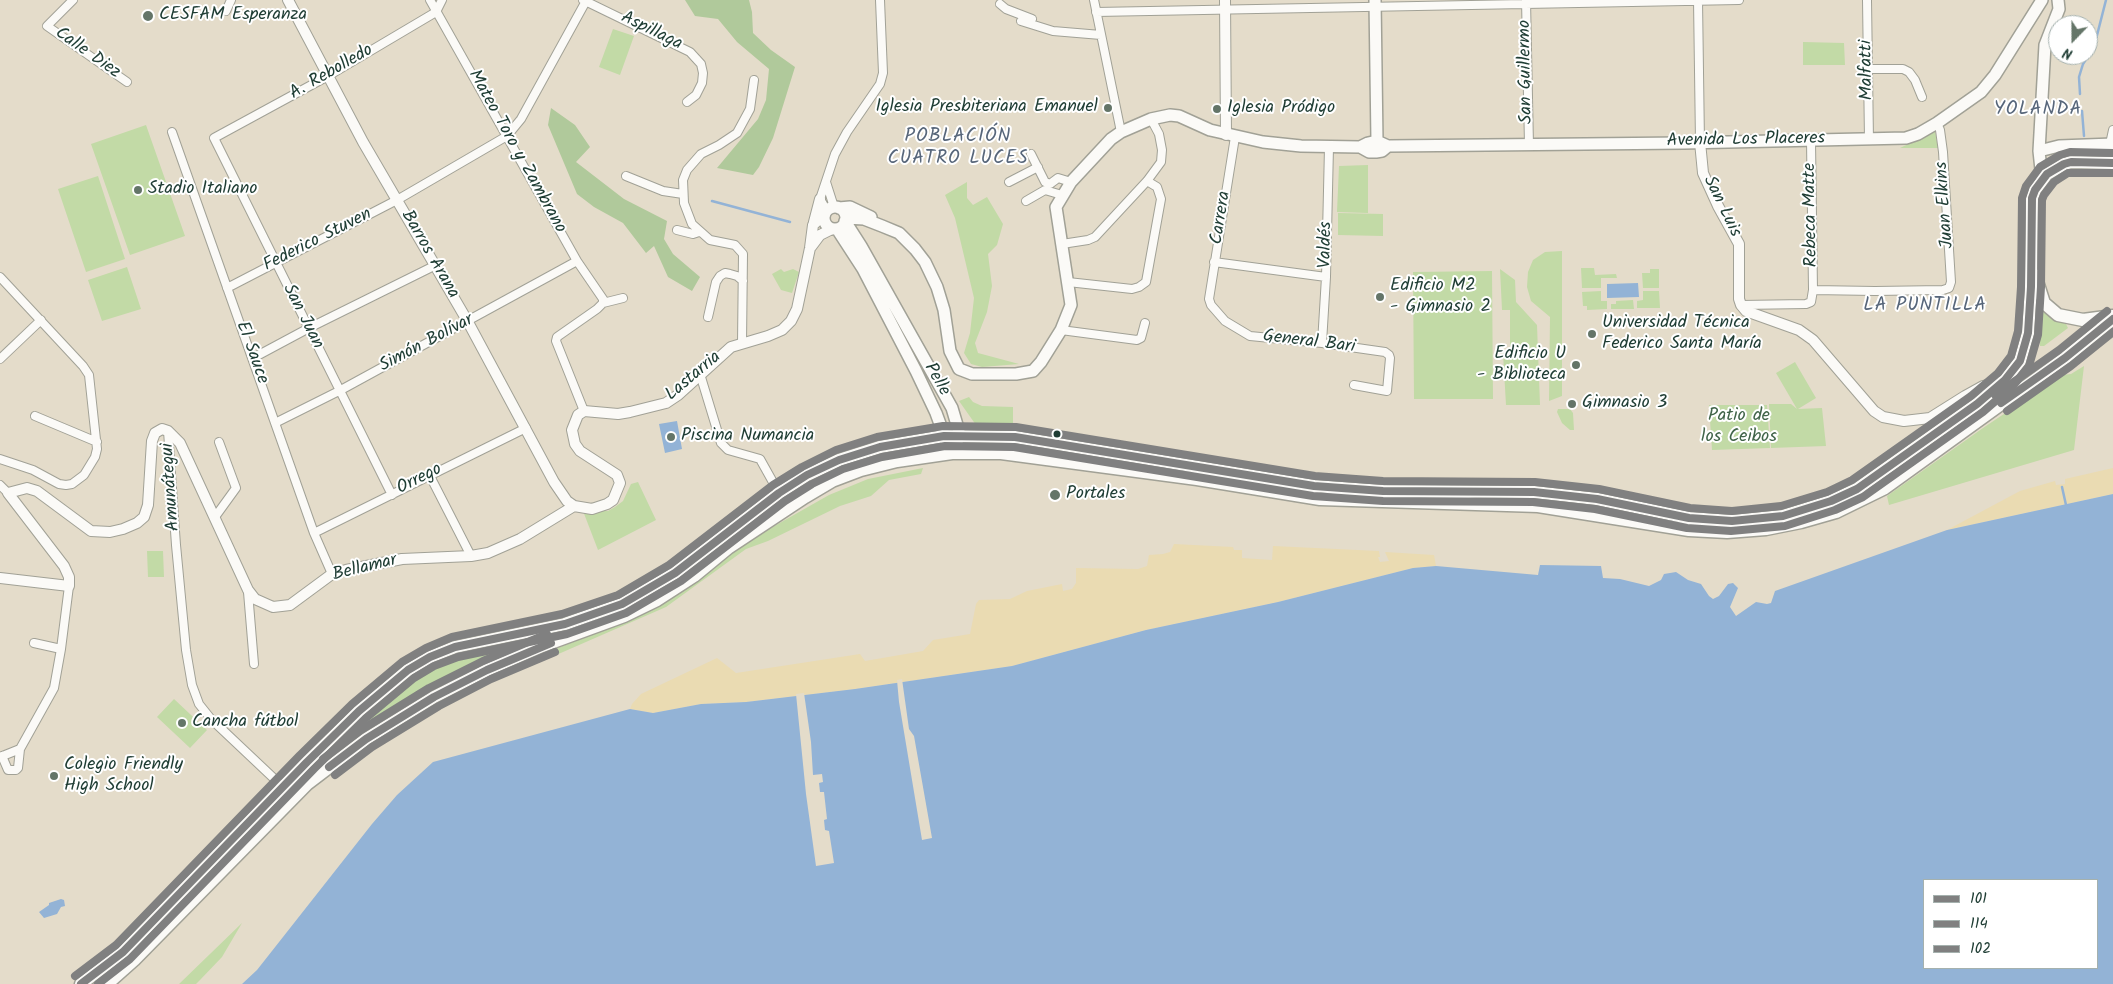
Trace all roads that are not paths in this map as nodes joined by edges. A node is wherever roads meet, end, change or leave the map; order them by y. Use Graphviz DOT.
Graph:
graph roads {
  1 [pos="73,0"];
  2 [pos="231,0"];
  3 [pos="288,0"];
  4 [pos="430,0"];
  5 [pos="442,0"];
  6 [pos="880,0"];
  7 [pos="1094,0"];
  8 [pos="1739,0"];
  9 [pos="1867,0"];
  10 [pos="2042,0"];
  11 [pos="2058,0"];
  12 [pos="584,1"];
  13 [pos="1698,1"];
  14 [pos="1526,2"];
  15 [pos="1375,3"];
  16 [pos="1000,4"];
  17 [pos="1225,5"];
  18 [pos="226,11"];
  19 [pos="436,12"];
  20 [pos="1096,12"];
  21 [pos="1021,21"];
  22 [pos="1065,31"];
  23 [pos="1101,35"];
  24 [pos="1868,69"];
  25 [pos="328,76"];
  26 [pos="754,80"];
  27 [pos="127,82"];
  28 [pos="1922,96"];
  29 [pos="687,102"];
  30 [pos="1151,119"];
  31 [pos="1937,123"];
  32 [pos="2113,130"];
  33 [pos="172,132"];
  34 [pos="1121,132"];
  35 [pos="507,136"];
  36 [pos="1230,136"];
  37 [pos="214,138"];
  38 [pos="1869,140"];
  39 [pos="1811,141"];
  40 [pos="1700,142"];
  41 [pos="1383,144"];
  42 [pos="2112,144"];
  43 [pos="1529,145"];
  44 [pos="1329,147"];
  45 [pos="2039,151"];
  46 [pos="1031,154"];
  47 [pos="2113,163"];
  48 [pos="1038,167"];
  49 [pos="626,176"];
  50 [pos="2042,179"];
  51 [pos="1147,181"];
  52 [pos="826,182"];
  53 [pos="1009,182"];
  54 [pos="1071,182"];
  55 [pos="683,194"];
  56 [pos="1062,195"];
  57 [pos="820,199"];
  58 [pos="397,200"];
  59 [pos="1026,201"];
  60 [pos="831,210"];
  61 [pos="840,224"];
  62 [pos="813,225"];
  63 [pos="882,226"];
  64 [pos="677,230"];
  65 [pos="699,232"];
  66 [pos="1062,244"];
  67 [pos="861,246"];
  68 [pos="810,248"];
  69 [pos="577,261"];
  70 [pos="1214,262"];
  71 [pos="275,263"];
  72 [pos="2032,265"];
  73 [pos="434,266"];
  74 [pos="0,277"];
  75 [pos="1326,277"];
  76 [pos="743,281"];
  77 [pos="1068,282"];
  78 [pos="227,288"];
  79 [pos="1813,290"];
  80 [pos="623,298"];
  81 [pos="1209,299"];
  82 [pos="603,303"];
  83 [pos="1740,306"];
  84 [pos="708,317"];
  85 [pos="2113,317"];
  86 [pos="42,320"];
  87 [pos="468,322"];
  88 [pos="1145,322"];
  89 [pos="308,328"];
  90 [pos="1061,330"];
  91 [pos="742,343"];
  92 [pos="1322,343"];
  93 [pos="0,358"];
  94 [pos="253,358"];
  95 [pos="700,374"];
  96 [pos="2005,380"];
  97 [pos="1354,385"];
  98 [pos="339,391"];
  99 [pos="584,411"];
  100 [pos="35,416"];
  101 [pos="275,422"];
  102 [pos="526,428"];
  103 [pos="168,431"];
  104 [pos="960,435"];
  105 [pos="944,436"];
  106 [pos="97,442"];
  107 [pos="219,442"];
  108 [pos="952,453"];
  109 [pos="0,459"];
  110 [pos="430,476"];
  111 [pos="0,485"];
  112 [pos="779,492"];
  113 [pos="8,493"];
  114 [pos="392,495"];
  115 [pos="574,506"];
  116 [pos="215,517"];
  117 [pos="314,533"];
  118 [pos="471,556"];
  119 [pos="332,574"];
  120 [pos="0,578"];
  121 [pos="69,586"];
  122 [pos="248,590"];
  123 [pos="34,643"];
  124 [pos="61,649"];
  125 [pos="254,664"];
  126 [pos="20,749"];
  127 [pos="1,757"];
  128 [pos="283,787"];
  129 [pos="80,984"];
  130 [pos="107,984"];
  1 -- 27 [label="street, Calle Diez"];
  2 -- 18 [label="street"];
  3 -- 25 [label="street, Barros Arana"];
  4 -- 19 [label="street, Mateo Toro y Zambrano"];
  5 -- 19 [label="street"];
  6 -- 52 [label="street"];
  7 -- 20 [label="street"];
  8 -- 13 [label="street"];
  9 -- 24 [label="street, Malfatti"];
  10 -- 31 [label="main road, Avenida Los Placeres"];
  11 -- 45 [label="main road"];
  12 -- 29 [label="street, Aspillaga"];
  12 -- 35 [label="street, Federico Stuven"];
  13 -- 14 [label="street"];
  13 -- 40 [label="street, San Luis"];
  14 -- 15 [label="street"];
  14 -- 43 [label="street, San Guillermo"];
  15 -- 17 [label="street"];
  15 -- 41 [label="main road"];
  16 -- 22 [label="street"];
  17 -- 20 [label="street"];
  17 -- 36 [label="street"];
  19 -- 25 [label="street, A. Rebolledo"];
  19 -- 35 [label="street, Mateo Toro y Zambrano"];
  20 -- 23 [label="street"];
  21 -- 22 [label="street"];
  22 -- 23 [label="street"];
  23 -- 34 [label="street"];
  24 -- 28 [label="street"];
  24 -- 38 [label="street, Malfatti"];
  25 -- 37 [label="street, A. Rebolledo"];
  25 -- 58 [label="street, Barros Arana"];
  26 -- 55 [label="street"];
  30 -- 34 [label="main road, Avenida Los Placeres"];
  30 -- 36 [label="main road, Avenida Los Placeres"];
  30 -- 51 [label="street"];
  31 -- 38 [label="main road, Avenida Los Placeres"];
  31 -- 79 [label="street, Juan Elkins"];
  32 -- 42 [label="street"];
  33 -- 78 [label="street, El Sauce"];
  34 -- 54 [label="main road, Avenida Los Placeres"];
  35 -- 58 [label="street, Federico Stuven"];
  35 -- 69 [label="street, Mateo Toro y Zambrano"];
  36 -- 44 [label="main road, Avenida Los Placeres"];
  36 -- 70 [label="street, Carrera"];
  37 -- 71 [label="street, San Juan"];
  38 -- 39 [label="main road, Avenida Los Placeres"];
  39 -- 40 [label="main road, Avenida Los Placeres"];
  39 -- 79 [label="street, Rebeca Matte"];
  40 -- 43 [label="main road, Avenida Los Placeres"];
  40 -- 83 [label="street, San Luis"];
  41 -- 43 [label="main road, Avenida Los Placeres"];
  41 -- 44 [label="main road, Avenida Los Placeres"];
  42 -- 45 [label="main road"];
  44 -- 75 [label="street, Valdés"];
  45 -- 50 [label="main road"];
  46 -- 48 [label="street"];
  47 -- 50 [label="main road"];
  48 -- 53 [label="street"];
  48 -- 54 [label="street"];
  49 -- 55 [label="street"];
  50 -- 72 [label="main road"];
  51 -- 66 [label="street"];
  51 -- 77 [label="street"];
  52 -- 57 [label="street"];
  52 -- 60 [label="street"];
  54 -- 56 [label="main road, Avenida Los Placeres"];
  55 -- 65 [label="street"];
  56 -- 59 [label="street"];
  56 -- 66 [label="main road, Avenida Los Placeres"];
  57 -- 60 [label="street"];
  57 -- 62 [label="street, Lastarria"];
  58 -- 71 [label="street, Federico Stuven"];
  58 -- 73 [label="street, Barros Arana"];
  60 -- 61 [label="main road"];
  60 -- 61 [label="main road"];
  60 -- 62 [label="street"];
  60 -- 63 [label="main road, Avenida Los Placeres"];
  61 -- 63 [label="main road, Avenida Los Placeres"];
  61 -- 67 [label="main road, Pelle"];
  61 -- 68 [label="street"];
  61 -- 105 [label="main road, Pelle"];
  62 -- 68 [label="street, Lastarria"];
  63 -- 67 [label="main road"];
  63 -- 90 [label="main road, Avenida Los Placeres"];
  64 -- 65 [label="street"];
  65 -- 76 [label="street"];
  66 -- 77 [label="main road, Avenida Los Placeres"];
  67 -- 104 [label="main road, Pelle"];
  68 -- 91 [label="street, Lastarria"];
  69 -- 82 [label="street, Mateo Toro y Zambrano"];
  69 -- 87 [label="street, Simón Bolívar"];
  70 -- 75 [label="street"];
  70 -- 81 [label="street, Carrera"];
  71 -- 78 [label="street, Federico Stuven"];
  71 -- 89 [label="street, San Juan"];
  72 -- 85 [label="main road"];
  72 -- 96 [label="main road"];
  73 -- 87 [label="street, Barros Arana"];
  73 -- 89 [label="street"];
  74 -- 86 [label="street"];
  75 -- 92 [label="street, Valdés"];
  76 -- 84 [label="street"];
  76 -- 91 [label="street"];
  77 -- 90 [label="main road, Avenida Los Placeres"];
  78 -- 94 [label="street, El Sauce"];
  79 -- 83 [label="street"];
  80 -- 82 [label="street"];
  81 -- 92 [label="street, General Bari"];
  82 -- 99 [label="street"];
  83 -- 96 [label="street"];
  85 -- 108 [label="main road"];
  86 -- 93 [label="street"];
  86 -- 106 [label="street"];
  87 -- 98 [label="street, Simón Bolívar"];
  87 -- 102 [label="street, Barros Arana"];
  88 -- 90 [label="street"];
  89 -- 94 [label="street"];
  89 -- 98 [label="street, San Juan"];
  91 -- 95 [label="street, Lastarria"];
  92 -- 97 [label="street, General Bari"];
  94 -- 101 [label="street, El Sauce"];
  95 -- 99 [label="street, Lastarria"];
  95 -- 112 [label="street"];
  96 -- 104 [label="main road"];
  98 -- 101 [label="street, Simón Bolívar"];
  98 -- 114 [label="street, San Juan"];
  99 -- 115 [label="street"];
  100 -- 106 [label="street"];
  101 -- 117 [label="street, El Sauce"];
  102 -- 110 [label="street, Orrego"];
  102 -- 115 [label="street, Barros Arana"];
  103 -- 113 [label="street, Amunátegui"];
  103 -- 116 [label="street, Bellamar"];
  103 -- 128 [label="street, Amunátegui"];
  104 -- 105 [label="main road"];
  104 -- 108 [label="main road"];
  105 -- 108 [label="main road, Pelle"];
  105 -- 112 [label="main road"];
  106 -- 109 [label="street"];
  107 -- 116 [label="street"];
  108 -- 130 [label="main road"];
  110 -- 114 [label="street, Orrego"];
  110 -- 118 [label="street"];
  111 -- 113 [label="street"];
  112 -- 128 [label="main road"];
  113 -- 121 [label="street"];
  114 -- 117 [label="street, Orrego"];
  115 -- 118 [label="street, Bellamar"];
  116 -- 122 [label="street, Bellamar"];
  117 -- 119 [label="street, El Sauce"];
  118 -- 119 [label="street, Bellamar"];
  119 -- 122 [label="street, Bellamar"];
  120 -- 121 [label="street"];
  121 -- 124 [label="street"];
  122 -- 125 [label="street"];
  123 -- 124 [label="street"];
  124 -- 126 [label="street"];
  126 -- 127 [label="street"];
  126 -- 127 [label="street"];
  128 -- 129 [label="main road"];
}
